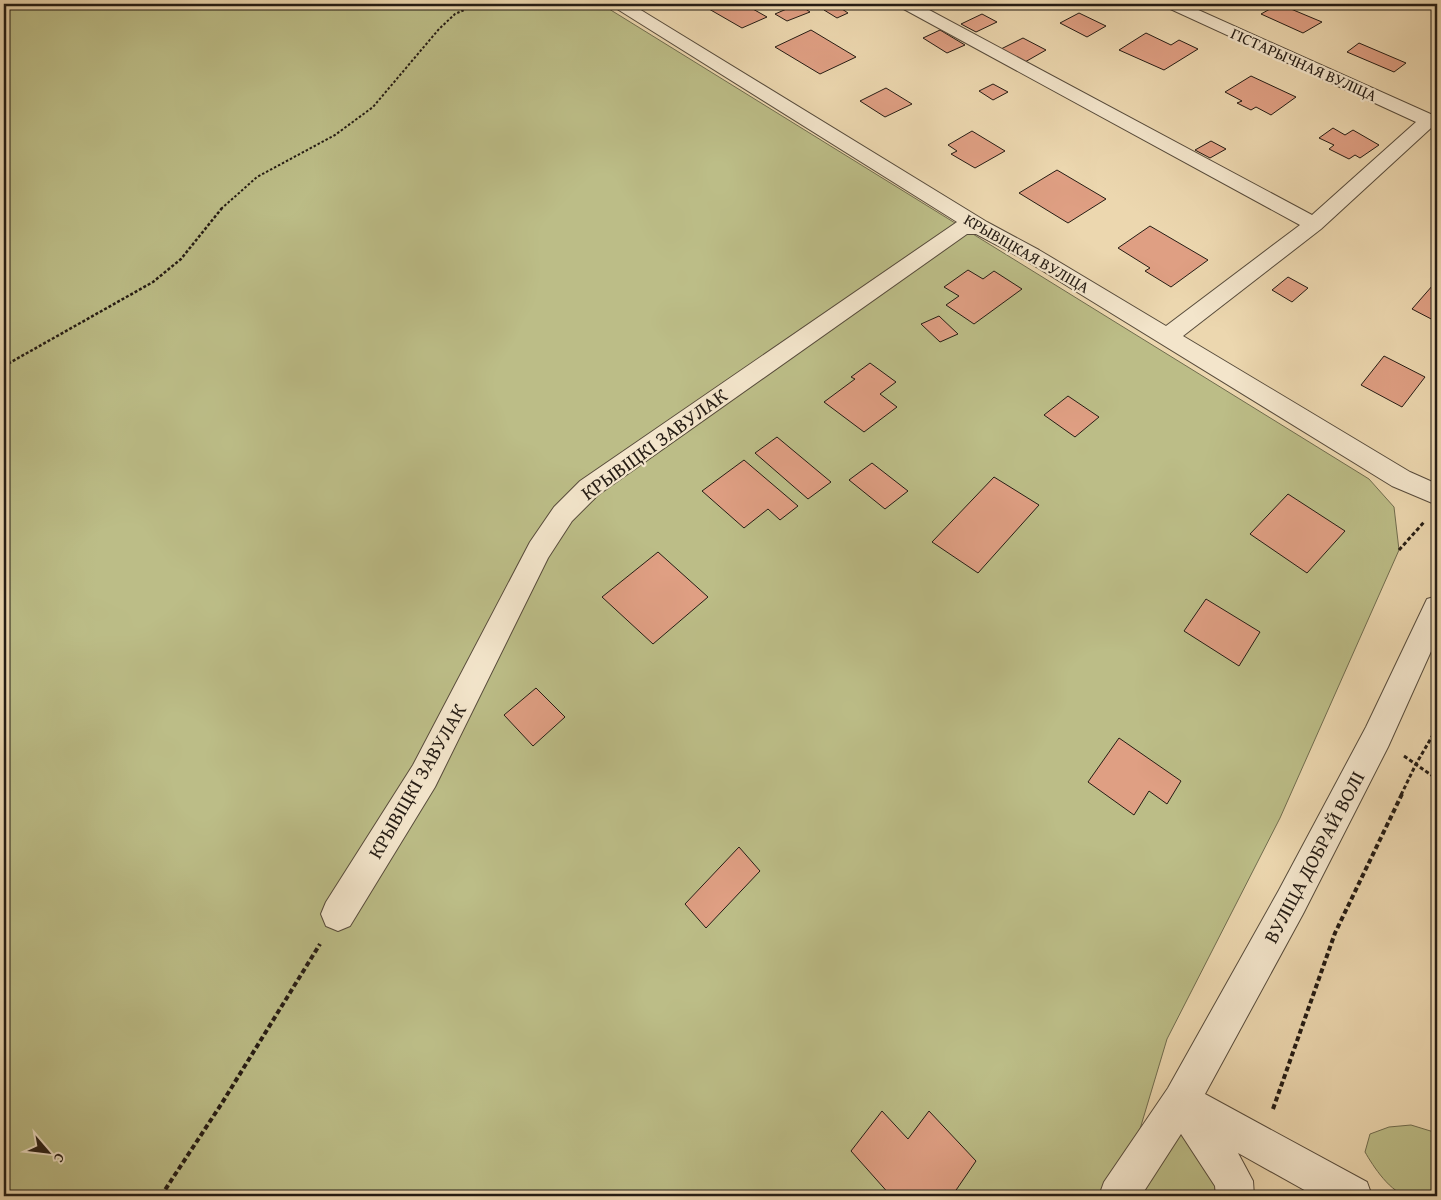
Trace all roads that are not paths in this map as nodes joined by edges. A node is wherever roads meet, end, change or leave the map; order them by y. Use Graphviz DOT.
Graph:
graph roads {
  1 [pos="620,4"];
  2 [pos="906,4"];
  3 [pos="1172,4"];
  4 [pos="1433,122"];
  5 [pos="1314,224"];
  6 [pos="980,226"];
  7 [pos="1167,337"];
  8 [pos="1434,505"];
  9 [pos="1437,608"];
  10 [pos="338,914"];
  11 [pos="1181,1101"];
  12 [pos="1118,1196"];
  13 [pos="1235,1196"];
  14 [pos="1353,1196"];
  1 -- 6 [label="street, КРЫВІЦКАЯ ВУЛІЦА"];
  2 -- 5 [label="street"];
  3 -- 4 [label="street, ГІСТАРЫЧНАЯ ВУЛІЦА"];
  4 -- 5 [label="street"];
  5 -- 7 [label="street"];
  6 -- 7 [label="street, КРЫВІЦКАЯ ВУЛІЦА"];
  6 -- 10 [label="street, КРЫВІЦКІ ЗАВУЛАК"];
  7 -- 8 [label="street, КРЫВІЦКАЯ ВУЛІЦА"];
  9 -- 11 [label="street, ВУЛІЦА ДОБРАЙ ВОЛІ"];
  11 -- 12 [label="street, ВУЛІЦА ДОБРАЙ ВОЛІ"];
  11 -- 13 [label="street"];
  11 -- 14 [label="street"];
}
